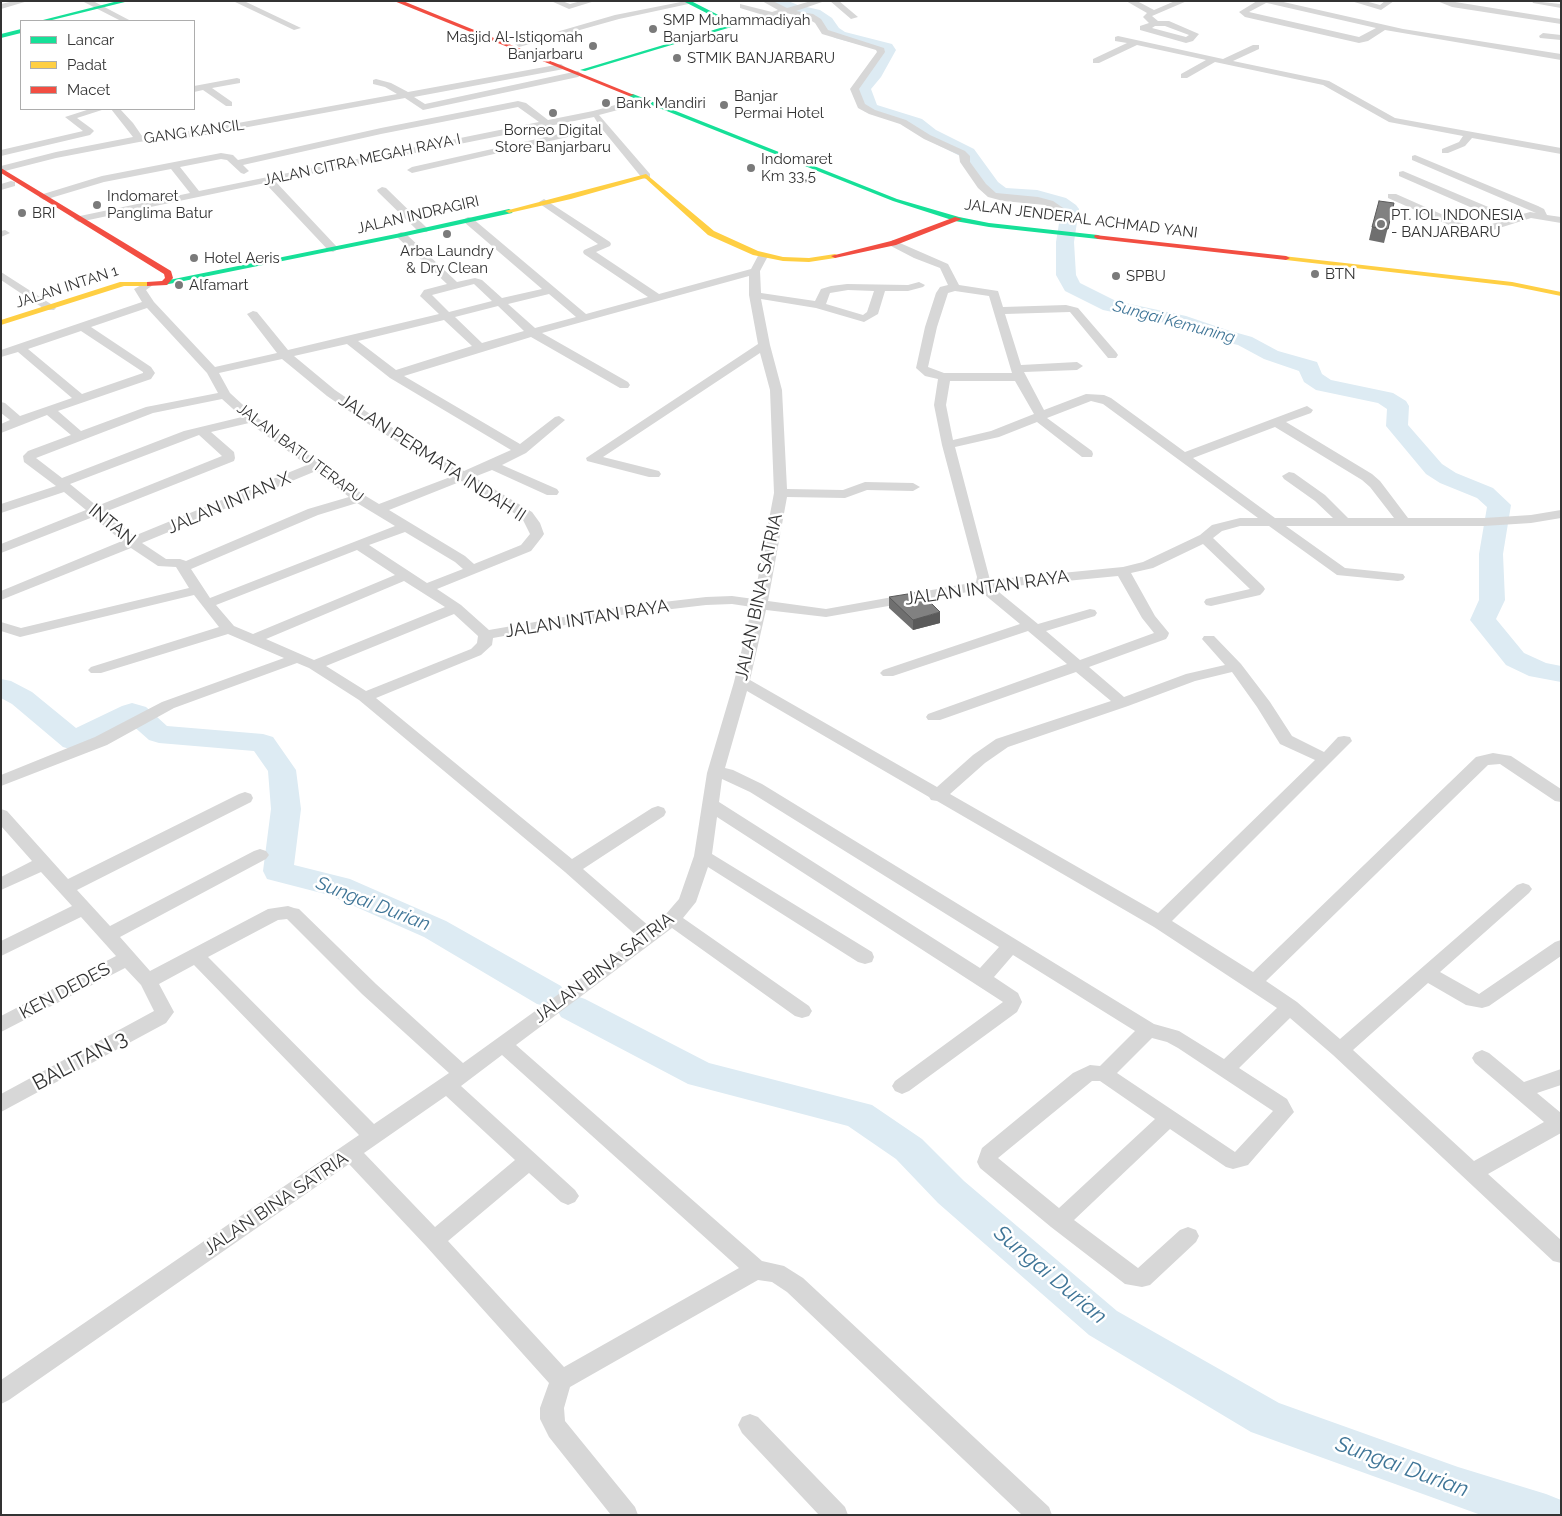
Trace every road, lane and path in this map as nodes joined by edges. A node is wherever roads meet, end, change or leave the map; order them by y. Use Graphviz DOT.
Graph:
graph roads {
  1 [pos="24,1"];
  2 [pos="86,1"];
  3 [pos="237,1"];
  4 [pos="411,1"];
  5 [pos="555,1"];
  6 [pos="591,1"];
  7 [pos="766,1"];
  8 [pos="821,1"];
  9 [pos="834,1"];
  10 [pos="1130,1"];
  11 [pos="1183,1"];
  12 [pos="1265,1"];
  13 [pos="1355,1"];
  14 [pos="1390,1"];
  15 [pos="1441,1"];
  16 [pos="1536,1"];
  17 [pos="131,2"];
  18 [pos="399,2"];
  19 [pos="687,2"];
  20 [pos="743,6"];
  21 [pos="1561,6"];
  22 [pos="1,7"];
  23 [pos="797,7"];
  24 [pos="102,9"];
  25 [pos="787,10"];
  26 [pos="1152,12"];
  27 [pos="772,15"];
  28 [pos="854,17"];
  29 [pos="47,20"];
  30 [pos="64,20"];
  31 [pos="126,20"];
  32 [pos="450,20"];
  33 [pos="1561,22"];
  34 [pos="1154,24"];
  35 [pos="736,25"];
  36 [pos="20,26"];
  37 [pos="297,28"];
  38 [pos="1383,28"];
  39 [pos="1,31"];
  40 [pos="20,31"];
  41 [pos="1136,31"];
  42 [pos="1,36"];
  43 [pos="1543,36"];
  44 [pos="1561,38"];
  45 [pos="1135,43"];
  46 [pos="519,44"];
  47 [pos="1256,47"];
  48 [pos="1561,57"];
  49 [pos="542,59"];
  50 [pos="1213,60"];
  51 [pos="1096,61"];
  52 [pos="1223,62"];
  53 [pos="524,63"];
  54 [pos="561,67"];
  55 [pos="488,70"];
  56 [pos="581,72"];
  57 [pos="1184,76"];
  58 [pos="237,81"];
  59 [pos="376,82"];
  60 [pos="204,87"];
  61 [pos="195,89"];
  62 [pos="405,94"];
  63 [pos="388,100"];
  64 [pos="645,100"];
  65 [pos="229,104"];
  66 [pos="402,109"];
  67 [pos="96,110"];
  68 [pos="116,110"];
  69 [pos="594,114"];
  70 [pos="544,122"];
  71 [pos="605,126"];
  72 [pos="381,131"];
  73 [pos="736,133"];
  74 [pos="1470,134"];
  75 [pos="139,139"];
  76 [pos="404,151"];
  77 [pos="1445,151"];
  78 [pos="1561,151"];
  79 [pos="1,153"];
  80 [pos="1415,158"];
  81 [pos="801,159"];
  82 [pos="237,163"];
  83 [pos="173,165"];
  84 [pos="1,169"];
  85 [pos="412,170"];
  86 [pos="1403,174"];
  87 [pos="646,176"];
  88 [pos="268,180"];
  89 [pos="253,182"];
  90 [pos="4,183"];
  91 [pos="382,190"];
  92 [pos="197,195"];
  93 [pos="1392,196"];
  94 [pos="44,197"];
  95 [pos="544,202"];
  96 [pos="1542,216"];
  97 [pos="79,219"];
  98 [pos="468,220"];
  99 [pos="958,220"];
  100 [pos="1561,220"];
  101 [pos="1512,221"];
  102 [pos="1061,222"];
  103 [pos="1047,229"];
  104 [pos="423,230"];
  105 [pos="401,235"];
  106 [pos="893,243"];
  107 [pos="333,249"];
  108 [pos="759,263"];
  109 [pos="1,275"];
  110 [pos="166,278"];
  111 [pos="145,284"];
  112 [pos="454,285"];
  113 [pos="919,285"];
  114 [pos="880,288"];
  115 [pos="955,288"];
  116 [pos="550,290"];
  117 [pos="1560,291"];
  118 [pos="755,295"];
  119 [pos="657,298"];
  120 [pos="501,303"];
  121 [pos="149,304"];
  122 [pos="818,305"];
  123 [pos="50,308"];
  124 [pos="998,311"];
  125 [pos="254,314"];
  126 [pos="447,316"];
  127 [pos="584,318"];
  128 [pos="1,323"];
  129 [pos="83,327"];
  130 [pos="533,333"];
  131 [pos="348,340"];
  132 [pos="764,345"];
  133 [pos="480,347"];
  134 [pos="20,348"];
  135 [pos="1,354"];
  136 [pos="286,355"];
  137 [pos="1112,355"];
  138 [pos="1077,366"];
  139 [pos="212,371"];
  140 [pos="1018,373"];
  141 [pos="394,375"];
  142 [pos="944,377"];
  143 [pos="624,385"];
  144 [pos="225,395"];
  145 [pos="80,399"];
  146 [pos="1,406"];
  147 [pos="49,410"];
  148 [pos="1307,410"];
  149 [pos="1040,417"];
  150 [pos="251,419"];
  151 [pos="559,420"];
  152 [pos="18,421"];
  153 [pos="1276,422"];
  154 [pos="1,429"];
  155 [pos="202,431"];
  156 [pos="80,437"];
  157 [pos="948,445"];
  158 [pos="521,450"];
  159 [pos="1087,454"];
  160 [pos="1183,457"];
  161 [pos="492,465"];
  162 [pos="318,466"];
  163 [pos="654,474"];
  164 [pos="1289,476"];
  165 [pos="462,477"];
  166 [pos="63,485"];
  167 [pos="913,487"];
  168 [pos="552,492"];
  169 [pos="781,493"];
  170 [pos="359,498"];
  171 [pos="1,509"];
  172 [pos="377,510"];
  173 [pos="94,511"];
  174 [pos="1561,514"];
  175 [pos="1342,520"];
  176 [pos="1268,521"];
  177 [pos="1403,521"];
  178 [pos="404,527"];
  179 [pos="1205,538"];
  180 [pos="133,543"];
  181 [pos="359,545"];
  182 [pos="1,549"];
  183 [pos="184,567"];
  184 [pos="471,571"];
  185 [pos="1123,571"];
  186 [pos="406,575"];
  187 [pos="1398,577"];
  188 [pos="982,585"];
  189 [pos="427,588"];
  190 [pos="197,590"];
  191 [pos="3,593"];
  192 [pos="1211,602"];
  193 [pos="207,604"];
  194 [pos="760,605"];
  195 [pos="456,608"];
  196 [pos="1090,613"];
  197 [pos="1,626"];
  198 [pos="229,628"];
  199 [pos="1032,628"];
  200 [pos="486,634"];
  201 [pos="253,639"];
  202 [pos="1209,639"];
  203 [pos="298,658"];
  204 [pos="314,665"];
  205 [pos="1078,667"];
  206 [pos="1236,667"];
  207 [pos="96,670"];
  208 [pos="888,673"];
  209 [pos="742,682"];
  210 [pos="365,697"];
  211 [pos="1122,703"];
  212 [pos="934,717"];
  213 [pos="1344,741"];
  214 [pos="1325,759"];
  215 [pos="716,773"];
  216 [pos="1,781"];
  217 [pos="937,796"];
  218 [pos="1561,797"];
  219 [pos="246,798"];
  220 [pos="711,805"];
  221 [pos="658,812"];
  222 [pos="1,815"];
  223 [pos="260,855"];
  224 [pos="703,856"];
  225 [pos="44,862"];
  226 [pos="571,868"];
  227 [pos="1,884"];
  228 [pos="66,888"];
  229 [pos="1523,889"];
  230 [pos="84,908"];
  231 [pos="672,919"];
  232 [pos="1160,922"];
  233 [pos="108,935"];
  234 [pos="650,937"];
  235 [pos="1011,945"];
  236 [pos="1561,947"];
  237 [pos="1,948"];
  238 [pos="195,955"];
  239 [pos="865,957"];
  240 [pos="128,958"];
  241 [pos="1427,974"];
  242 [pos="982,978"];
  243 [pos="148,981"];
  244 [pos="1254,982"];
  245 [pos="1290,1007"];
  246 [pos="802,1011"];
  247 [pos="1,1025"];
  248 [pos="1148,1030"];
  249 [pos="502,1044"];
  250 [pos="1340,1050"];
  251 [pos="1482,1058"];
  252 [pos="1226,1069"];
  253 [pos="1104,1074"];
  254 [pos="1561,1076"];
  255 [pos="455,1079"];
  256 [pos="902,1086"];
  257 [pos="1521,1091"];
  258 [pos="1,1104"];
  259 [pos="1168,1119"];
  260 [pos="1560,1125"];
  261 [pos="374,1136"];
  262 [pos="351,1153"];
  263 [pos="529,1160"];
  264 [pos="1473,1172"];
  265 [pos="568,1196"];
  266 [pos="1060,1221"];
  267 [pos="1188,1236"];
  268 [pos="434,1240"];
  269 [pos="1561,1254"];
  270 [pos="756,1270"];
  271 [pos="561,1380"];
  272 [pos="1,1393"];
  273 [pos="750,1426"];
  274 [pos="831,1513"];
  275 [pos="626,1515"];
  276 [pos="1040,1515"];
  1 -- 22 [label="street"];
  2 -- 24 [label="street"];
  3 -- 37 [label="street"];
  4 -- 32 [label="main road, JALAN JENDERAL ACHMAD YANI"];
  5 -- 6 [label="street"];
  7 -- 25 [label="street"];
  8 -- 23 [label="street"];
  9 -- 28 [label="street"];
  10 -- 26 [label="street"];
  11 -- 26 [label="street"];
  12 -- 38 [label="street"];
  12 -- 38 [label="street"];
  13 -- 14 [label="street"];
  15 -- 33 [label="street"];
  16 -- 21 [label="street"];
  17 -- 24 [label="main road"];
  18 -- 32 [label="main road, JALAN JENDERAL ACHMAD YANI"];
  19 -- 35 [label="main road"];
  19 -- 46 [label="street"];
  20 -- 27 [label="street"];
  23 -- 25 [label="street"];
  24 -- 29 [label="main road"];
  24 -- 30 [label="main road"];
  24 -- 31 [label="street"];
  25 -- 27 [label="street"];
  25 -- 102 [label="street"];
  26 -- 34 [label="street"];
  27 -- 35 [label="street"];
  32 -- 46 [label="main road, JALAN JENDERAL ACHMAD YANI"];
  32 -- 49 [label="main road, JALAN JENDERAL ACHMAD YANI"];
  34 -- 41 [label="street"];
  34 -- 41 [label="street"];
  35 -- 56 [label="main road"];
  36 -- 39 [label="main road"];
  38 -- 48 [label="street"];
  40 -- 42 [label="main road"];
  41 -- 45 [label="street"];
  43 -- 44 [label="street"];
  45 -- 50 [label="street"];
  45 -- 51 [label="street"];
  46 -- 56 [label="main road, JALAN JENDERAL ACHMAD YANI"];
  47 -- 52 [label="street"];
  49 -- 53 [label="street"];
  49 -- 54 [label="main road, JALAN JENDERAL ACHMAD YANI"];
  50 -- 52 [label="street"];
  50 -- 57 [label="street"];
  52 -- 74 [label="street"];
  54 -- 56 [label="main road, JALAN JENDERAL ACHMAD YANI"];
  54 -- 62 [label="street"];
  55 -- 62 [label="street"];
  56 -- 62 [label="street"];
  56 -- 64 [label="main road, JALAN JENDERAL ACHMAD YANI"];
  56 -- 73 [label="main road, JALAN JENDERAL ACHMAD YANI"];
  58 -- 60 [label="street"];
  59 -- 62 [label="street"];
  60 -- 61 [label="street"];
  60 -- 65 [label="street"];
  62 -- 63 [label="street, GANG KANCIL"];
  63 -- 66 [label="street"];
  63 -- 75 [label="street, GANG KANCIL"];
  64 -- 69 [label="street, JALAN CITRA MEGAH RAYA I"];
  64 -- 73 [label="main road, JALAN JENDERAL ACHMAD YANI"];
  67 -- 79 [label="street"];
  68 -- 75 [label="street"];
  69 -- 70 [label="street, JALAN CITRA MEGAH RAYA I"];
  69 -- 71 [label="street"];
  70 -- 72 [label="street"];
  70 -- 76 [label="street, JALAN CITRA MEGAH RAYA I"];
  71 -- 85 [label="street"];
  71 -- 87 [label="street"];
  72 -- 76 [label="street"];
  72 -- 82 [label="street"];
  73 -- 81 [label="main road, JALAN JENDERAL ACHMAD YANI"];
  74 -- 77 [label="street"];
  74 -- 78 [label="street"];
  75 -- 84 [label="street, GANG KANCIL"];
  76 -- 88 [label="street, JALAN CITRA MEGAH RAYA I"];
  80 -- 96 [label="street"];
  81 -- 99 [label="main road, JALAN JENDERAL ACHMAD YANI"];
  81 -- 103 [label="main road, JALAN JENDERAL ACHMAD YANI"];
  82 -- 83 [label="street"];
  82 -- 89 [label="street"];
  83 -- 92 [label="street"];
  83 -- 94 [label="street"];
  84 -- 94 [label="main road"];
  86 -- 101 [label="street"];
  87 -- 95 [label="main road, JALAN INDRAGIRI"];
  87 -- 108 [label="main road"];
  88 -- 89 [label="street, JALAN CITRA MEGAH RAYA I"];
  88 -- 107 [label="street"];
  89 -- 92 [label="street, JALAN CITRA MEGAH RAYA I"];
  90 -- 111 [label="main road"];
  91 -- 104 [label="street"];
  92 -- 97 [label="street, JALAN CITRA MEGAH RAYA I"];
  93 -- 101 [label="street"];
  94 -- 97 [label="main road"];
  95 -- 98 [label="main road, JALAN INDRAGIRI"];
  95 -- 119 [label="street"];
  96 -- 100 [label="street"];
  96 -- 101 [label="street"];
  97 -- 110 [label="main road"];
  98 -- 104 [label="main road, JALAN INDRAGIRI"];
  98 -- 116 [label="street"];
  99 -- 103 [label="main road, JALAN JENDERAL ACHMAD YANI"];
  99 -- 106 [label="main road"];
  103 -- 117 [label="main road, JALAN JENDERAL ACHMAD YANI"];
  104 -- 105 [label="main road, JALAN INDRAGIRI"];
  105 -- 107 [label="main road, JALAN INDRAGIRI"];
  105 -- 112 [label="street"];
  106 -- 108 [label="main road"];
  106 -- 115 [label="street"];
  107 -- 110 [label="main road, JALAN INDRAGIRI"];
  108 -- 118 [label="street, JALAN BINA SATRIA"];
  108 -- 119 [label="street"];
  109 -- 123 [label="street"];
  110 -- 111 [label="main road, JALAN INTAN 1"];
  111 -- 121 [label="street"];
  111 -- 123 [label="main road, JALAN INTAN 1"];
  112 -- 120 [label="street"];
  112 -- 126 [label="street"];
  113 -- 114 [label="street"];
  114 -- 122 [label="street"];
  114 -- 122 [label="street"];
  115 -- 124 [label="street"];
  115 -- 142 [label="street"];
  116 -- 120 [label="street"];
  116 -- 127 [label="street"];
  118 -- 122 [label="street"];
  118 -- 132 [label="street, JALAN BINA SATRIA"];
  119 -- 127 [label="street"];
  120 -- 126 [label="street"];
  120 -- 130 [label="street"];
  121 -- 129 [label="street"];
  121 -- 139 [label="street, JALAN BATU TERAPU"];
  123 -- 128 [label="main road, JALAN INTAN 1"];
  124 -- 137 [label="street"];
  124 -- 140 [label="street"];
  125 -- 136 [label="street"];
  126 -- 131 [label="street"];
  126 -- 133 [label="street"];
  127 -- 130 [label="street"];
  129 -- 134 [label="street"];
  129 -- 145 [label="street"];
  130 -- 133 [label="street"];
  130 -- 143 [label="street"];
  131 -- 136 [label="street"];
  131 -- 141 [label="street"];
  132 -- 163 [label="street"];
  132 -- 169 [label="street, JALAN BINA SATRIA"];
  133 -- 141 [label="street"];
  134 -- 135 [label="street"];
  134 -- 145 [label="street"];
  136 -- 139 [label="street"];
  136 -- 165 [label="street, JALAN PERMATA INDAH II"];
  138 -- 140 [label="street"];
  139 -- 144 [label="street, JALAN BATU TERAPU"];
  140 -- 142 [label="street"];
  140 -- 149 [label="street"];
  141 -- 158 [label="street"];
  142 -- 157 [label="street"];
  144 -- 150 [label="street, JALAN BATU TERAPU"];
  144 -- 156 [label="street, INTAN"];
  145 -- 147 [label="street"];
  146 -- 152 [label="street"];
  147 -- 152 [label="street"];
  147 -- 156 [label="street"];
  148 -- 153 [label="street"];
  149 -- 157 [label="street"];
  149 -- 159 [label="street"];
  149 -- 160 [label="street"];
  150 -- 155 [label="street"];
  150 -- 162 [label="street, JALAN BATU TERAPU"];
  151 -- 158 [label="street"];
  152 -- 154 [label="street"];
  153 -- 160 [label="street"];
  153 -- 177 [label="street"];
  155 -- 166 [label="street"];
  155 -- 173 [label="street"];
  156 -- 166 [label="street, INTAN"];
  157 -- 188 [label="street"];
  158 -- 161 [label="street"];
  160 -- 176 [label="street"];
  161 -- 165 [label="street"];
  161 -- 168 [label="street"];
  162 -- 170 [label="street, JALAN BATU TERAPU"];
  162 -- 180 [label="street, JALAN INTAN X"];
  164 -- 175 [label="street"];
  165 -- 172 [label="street"];
  165 -- 184 [label="street, JALAN PERMATA INDAH II"];
  166 -- 171 [label="street"];
  166 -- 173 [label="street, INTAN"];
  167 -- 169 [label="street"];
  169 -- 194 [label="street, JALAN BINA SATRIA"];
  170 -- 172 [label="street, JALAN BATU TERAPU"];
  170 -- 183 [label="street"];
  172 -- 178 [label="street, JALAN BATU TERAPU"];
  173 -- 180 [label="street, INTAN"];
  173 -- 182 [label="street"];
  174 -- 177 [label="street, JALAN INTAN RAYA"];
  175 -- 176 [label="street, JALAN INTAN RAYA"];
  175 -- 177 [label="street, JALAN INTAN RAYA"];
  176 -- 179 [label="street, JALAN INTAN RAYA"];
  176 -- 187 [label="street"];
  178 -- 181 [label="street"];
  178 -- 184 [label="street, JALAN BATU TERAPU"];
  179 -- 185 [label="street, JALAN INTAN RAYA"];
  179 -- 192 [label="street"];
  180 -- 183 [label="street, INTAN"];
  180 -- 191 [label="street, JALAN INTAN X"];
  181 -- 186 [label="street, JALAN INTAN RAYA"];
  181 -- 193 [label="street"];
  183 -- 190 [label="street"];
  184 -- 189 [label="street"];
  185 -- 188 [label="street, JALAN INTAN RAYA"];
  185 -- 205 [label="street"];
  186 -- 189 [label="street, JALAN INTAN RAYA"];
  186 -- 201 [label="street"];
  188 -- 194 [label="street, JALAN INTAN RAYA"];
  188 -- 199 [label="street"];
  189 -- 195 [label="street, JALAN INTAN RAYA"];
  190 -- 193 [label="street"];
  190 -- 197 [label="street"];
  193 -- 198 [label="street"];
  194 -- 200 [label="street, JALAN INTAN RAYA"];
  194 -- 209 [label="street, JALAN BINA SATRIA"];
  195 -- 200 [label="street, JALAN INTAN RAYA"];
  195 -- 204 [label="street"];
  196 -- 199 [label="street"];
  198 -- 201 [label="street"];
  198 -- 207 [label="street"];
  199 -- 205 [label="street"];
  199 -- 208 [label="street"];
  200 -- 210 [label="street"];
  201 -- 203 [label="street"];
  202 -- 206 [label="street"];
  203 -- 204 [label="street"];
  203 -- 216 [label="street"];
  204 -- 210 [label="street"];
  205 -- 211 [label="street"];
  205 -- 212 [label="street"];
  206 -- 211 [label="street"];
  206 -- 214 [label="street"];
  209 -- 215 [label="street, JALAN BINA SATRIA"];
  209 -- 217 [label="street"];
  210 -- 226 [label="street"];
  211 -- 217 [label="street"];
  213 -- 214 [label="street"];
  214 -- 232 [label="street"];
  215 -- 220 [label="street, JALAN BINA SATRIA"];
  215 -- 235 [label="street"];
  217 -- 232 [label="street"];
  218 -- 244 [label="street"];
  219 -- 228 [label="street"];
  220 -- 224 [label="street, JALAN BINA SATRIA"];
  220 -- 242 [label="street"];
  221 -- 226 [label="street"];
  222 -- 225 [label="street"];
  223 -- 233 [label="street"];
  224 -- 231 [label="street, JALAN BINA SATRIA"];
  224 -- 239 [label="street"];
  225 -- 227 [label="street"];
  225 -- 228 [label="street"];
  226 -- 234 [label="street"];
  228 -- 230 [label="street"];
  229 -- 241 [label="street"];
  230 -- 233 [label="street"];
  230 -- 237 [label="street"];
  231 -- 234 [label="street, JALAN BINA SATRIA"];
  231 -- 246 [label="street"];
  232 -- 244 [label="street"];
  233 -- 240 [label="street"];
  234 -- 249 [label="street, JALAN BINA SATRIA"];
  235 -- 242 [label="street"];
  235 -- 248 [label="street"];
  236 -- 241 [label="street"];
  238 -- 243 [label="street"];
  238 -- 255 [label="street"];
  238 -- 261 [label="street"];
  240 -- 243 [label="street"];
  240 -- 247 [label="street, KEN DEDES"];
  241 -- 250 [label="street"];
  242 -- 256 [label="street"];
  243 -- 258 [label="street, BALITAN 3"];
  244 -- 245 [label="street"];
  245 -- 250 [label="street"];
  245 -- 252 [label="street"];
  248 -- 252 [label="street"];
  248 -- 253 [label="street"];
  249 -- 255 [label="street, JALAN BINA SATRIA"];
  249 -- 270 [label="street"];
  250 -- 264 [label="street"];
  251 -- 257 [label="street"];
  252 -- 259 [label="street"];
  253 -- 259 [label="street"];
  253 -- 266 [label="street"];
  254 -- 257 [label="street"];
  255 -- 261 [label="street, JALAN BINA SATRIA"];
  255 -- 263 [label="street"];
  257 -- 260 [label="street"];
  259 -- 266 [label="street"];
  260 -- 264 [label="street"];
  261 -- 262 [label="street, JALAN BINA SATRIA"];
  262 -- 268 [label="street"];
  262 -- 272 [label="street, JALAN BINA SATRIA"];
  263 -- 265 [label="street"];
  263 -- 268 [label="street"];
  264 -- 269 [label="street"];
  266 -- 267 [label="street"];
  268 -- 271 [label="street"];
  270 -- 271 [label="street"];
  270 -- 276 [label="street"];
  271 -- 275 [label="street"];
  273 -- 274 [label="street"];
}
